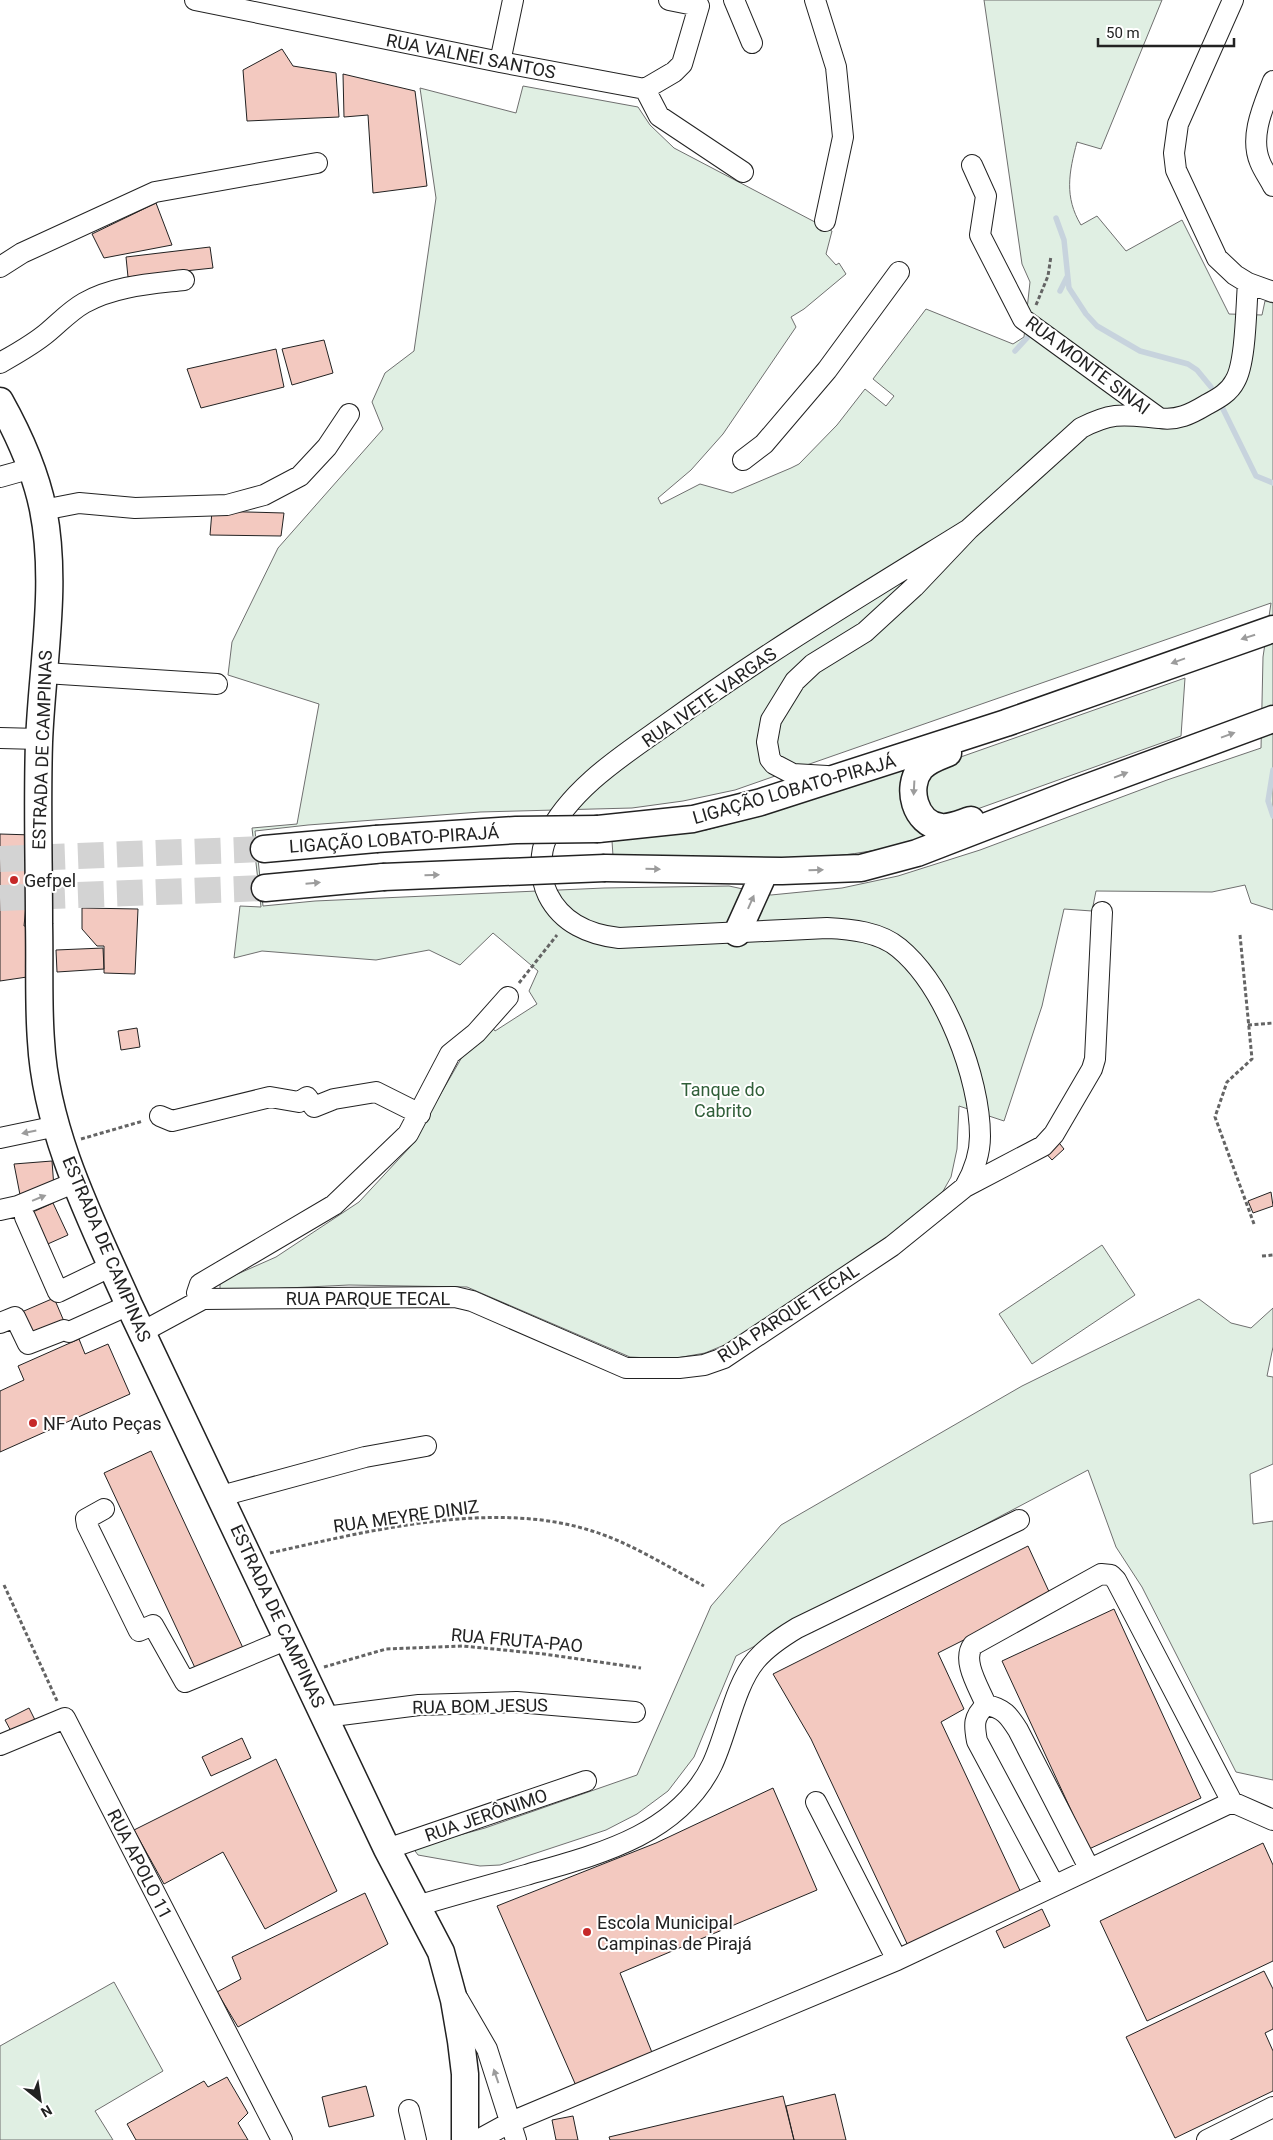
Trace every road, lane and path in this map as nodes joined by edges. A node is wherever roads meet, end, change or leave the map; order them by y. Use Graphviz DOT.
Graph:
graph roads {
  1 [pos="194,0"];
  2 [pos="512,0"];
  3 [pos="669,0"];
  4 [pos="734,0"];
  5 [pos="815,0"];
  6 [pos="1233,0"];
  7 [pos="698,3"];
  8 [pos="752,43"];
  9 [pos="500,62"];
  10 [pos="1273,81"];
  11 [pos="646,89"];
  12 [pos="317,163"];
  13 [pos="972,165"];
  14 [pos="743,172"];
  15 [pos="1273,186"];
  16 [pos="825,221"];
  17 [pos="1051,256"];
  18 [pos="0,267"];
  19 [pos="899,272"];
  20 [pos="184,280"];
  21 [pos="1248,283"];
  22 [pos="1273,292"];
  23 [pos="1028,325"];
  24 [pos="0,363"];
  25 [pos="0,401"];
  26 [pos="349,414"];
  27 [pos="1160,418"];
  28 [pos="743,460"];
  29 [pos="32,468"];
  30 [pos="0,477"];
  31 [pos="43,510"];
  32 [pos="969,529"];
  33 [pos="1273,629"];
  34 [pos="45,673"];
  35 [pos="217,684"];
  36 [pos="1273,719"];
  37 [pos="1006,723"];
  38 [pos="0,738"];
  39 [pos="39,739"];
  40 [pos="847,776"];
  41 [pos="1075,792"];
  42 [pos="264,849"];
  43 [pos="765,871"];
  44 [pos="265,888"];
  45 [pos="1102,912"];
  46 [pos="569,920"];
  47 [pos="737,933"];
  48 [pos="1240,935"];
  49 [pos="508,997"];
  50 [pos="1273,1023"];
  51 [pos="1248,1025"];
  52 [pos="420,1114"];
  53 [pos="160,1116"];
  54 [pos="57,1126"];
  55 [pos="0,1138"];
  56 [pos="85,1138"];
  57 [pos="76,1182"];
  58 [pos="965,1187"];
  59 [pos="0,1210"];
  60 [pos="25,1217"];
  61 [pos="1254,1224"];
  62 [pos="1273,1254"];
  63 [pos="1262,1256"];
  64 [pos="112,1266"];
  65 [pos="203,1299"];
  66 [pos="129,1305"];
  67 [pos="0,1323"];
  68 [pos="142,1332"];
  69 [pos="426,1446"];
  70 [pos="221,1496"];
  71 [pos="104,1509"];
  72 [pos="1019,1520"];
  73 [pos="250,1557"];
  74 [pos="4,1585"];
  75 [pos="704,1586"];
  76 [pos="288,1639"];
  77 [pos="641,1668"];
  78 [pos="304,1673"];
  79 [pos="986,1705"];
  80 [pos="635,1712"];
  81 [pos="325,1717"];
  82 [pos="65,1718"];
  83 [pos="0,1745"];
  84 [pos="586,1781"];
  85 [pos="816,1802"];
  86 [pos="1232,1802"];
  87 [pos="1273,1820"];
  88 [pos="387,1849"];
  89 [pos="1089,1868"];
  90 [pos="1054,1885"];
  91 [pos="417,1906"];
  92 [pos="897,1960"];
  93 [pos="449,1982"];
  94 [pos="1273,2107"];
  95 [pos="409,2110"];
  96 [pos="514,2131"];
  97 [pos="282,2140"];
  98 [pos="416,2140"];
  99 [pos="465,2140"];
  100 [pos="478,2140"];
  101 [pos="1207,2140"];
  1 -- 9 [label="street, RUA VALNEI SANTOS"];
  2 -- 9 [label="street"];
  3 -- 7 [label="street"];
  4 -- 8 [label="street"];
  5 -- 16 [label="street"];
  6 -- 21 [label="street"];
  7 -- 11 [label="street"];
  9 -- 11 [label="street, RUA VALNEI SANTOS"];
  10 -- 15 [label="street"];
  11 -- 14 [label="street"];
  12 -- 18 [label="street"];
  13 -- 23 [label="street, RUA MONTE SINAI"];
  17 -- 23 [label="path"];
  19 -- 28 [label="street"];
  20 -- 24 [label="street"];
  21 -- 22 [label="street"];
  21 -- 27 [label="street, RUA MONTE SINAI"];
  23 -- 27 [label="street, RUA MONTE SINAI"];
  25 -- 29 [label="main road, ESTRADA DE CAMPINAS"];
  26 -- 31 [label="street"];
  27 -- 32 [label="street, RUA IVETE VARGAS"];
  29 -- 30 [label="street"];
  29 -- 31 [label="main road, ESTRADA DE CAMPINAS"];
  31 -- 34 [label="main road, ESTRADA DE CAMPINAS"];
  32 -- 40 [label="street, RUA IVETE VARGAS"];
  32 -- 46 [label="street, RUA IVETE VARGAS"];
  33 -- 37 [label="main road, LIGAÇÃO LOBATO-PIRAJÁ, one-way"];
  34 -- 35 [label="street"];
  34 -- 39 [label="main road, ESTRADA DE CAMPINAS"];
  41 -- 36 [label="main road, LIGAÇÃO LOBATO-PIRAJÁ, one-way"];
  37 -- 40 [label="main road, LIGAÇÃO LOBATO-PIRAJÁ"];
  37 -- 41 [label="main road, one-way"];
  38 -- 39 [label="street"];
  39 -- 54 [label="main road, ESTRADA DE CAMPINAS"];
  40 -- 42 [label="main road, LIGAÇÃO LOBATO-PIRAJÁ, bridge"];
  43 -- 41 [label="main road, LIGAÇÃO LOBATO-PIRAJÁ, one-way"];
  44 -- 43 [label="main road, LIGAÇÃO LOBATO-PIRAJÁ, one-way, bridge"];
  47 -- 43 [label="main road, one-way"];
  45 -- 58 [label="street, RUA PARQUE TECAL"];
  46 -- 47 [label="street, RUA IVETE VARGAS"];
  46 -- 49 [label="path"];
  47 -- 58 [label="street, RUA IVETE VARGAS"];
  48 -- 51 [label="path"];
  49 -- 52 [label="street"];
  50 -- 51 [label="path"];
  51 -- 61 [label="path"];
  52 -- 53 [label="street"];
  52 -- 65 [label="street"];
  53 -- 56 [label="path"];
  54 -- 55 [label="street, one-way"];
  54 -- 57 [label="main road, ESTRADA DE CAMPINAS"];
  59 -- 57 [label="street, one-way"];
  57 -- 64 [label="main road, ESTRADA DE CAMPINAS"];
  58 -- 65 [label="street, RUA PARQUE TECAL"];
  60 -- 64 [label="street"];
  62 -- 63 [label="path"];
  64 -- 66 [label="main road, ESTRADA DE CAMPINAS"];
  65 -- 68 [label="street, RUA PARQUE TECAL"];
  66 -- 67 [label="street"];
  66 -- 68 [label="main road, ESTRADA DE CAMPINAS"];
  68 -- 70 [label="main road, ESTRADA DE CAMPINAS"];
  69 -- 70 [label="street"];
  70 -- 73 [label="main road, ESTRADA DE CAMPINAS"];
  71 -- 76 [label="street"];
  72 -- 91 [label="street"];
  73 -- 75 [label="path, RUA MEYRE DINIZ"];
  73 -- 76 [label="main road, ESTRADA DE CAMPINAS"];
  74 -- 82 [label="path"];
  76 -- 78 [label="main road, ESTRADA DE CAMPINAS"];
  77 -- 78 [label="path, RUA FRUTA-PAO"];
  78 -- 81 [label="main road, ESTRADA DE CAMPINAS"];
  79 -- 86 [label="street"];
  79 -- 89 [label="street"];
  79 -- 90 [label="street"];
  80 -- 81 [label="street, RUA BOM JESUS"];
  81 -- 88 [label="main road, ESTRADA DE CAMPINAS"];
  82 -- 83 [label="street"];
  82 -- 97 [label="street, RUA APOLO 11"];
  84 -- 88 [label="street, RUA JERÔNIMO"];
  85 -- 92 [label="street"];
  86 -- 87 [label="street"];
  86 -- 89 [label="street"];
  88 -- 91 [label="main road, ESTRADA DE CAMPINAS"];
  89 -- 90 [label="street"];
  90 -- 92 [label="street"];
  91 -- 93 [label="main road, ESTRADA DE CAMPINAS"];
  92 -- 96 [label="street"];
  96 -- 93 [label="street, one-way"];
  93 -- 99 [label="main road, ESTRADA DE CAMPINAS"];
  94 -- 101 [label="street"];
  95 -- 98 [label="street"];
  96 -- 100 [label="street"];
}
